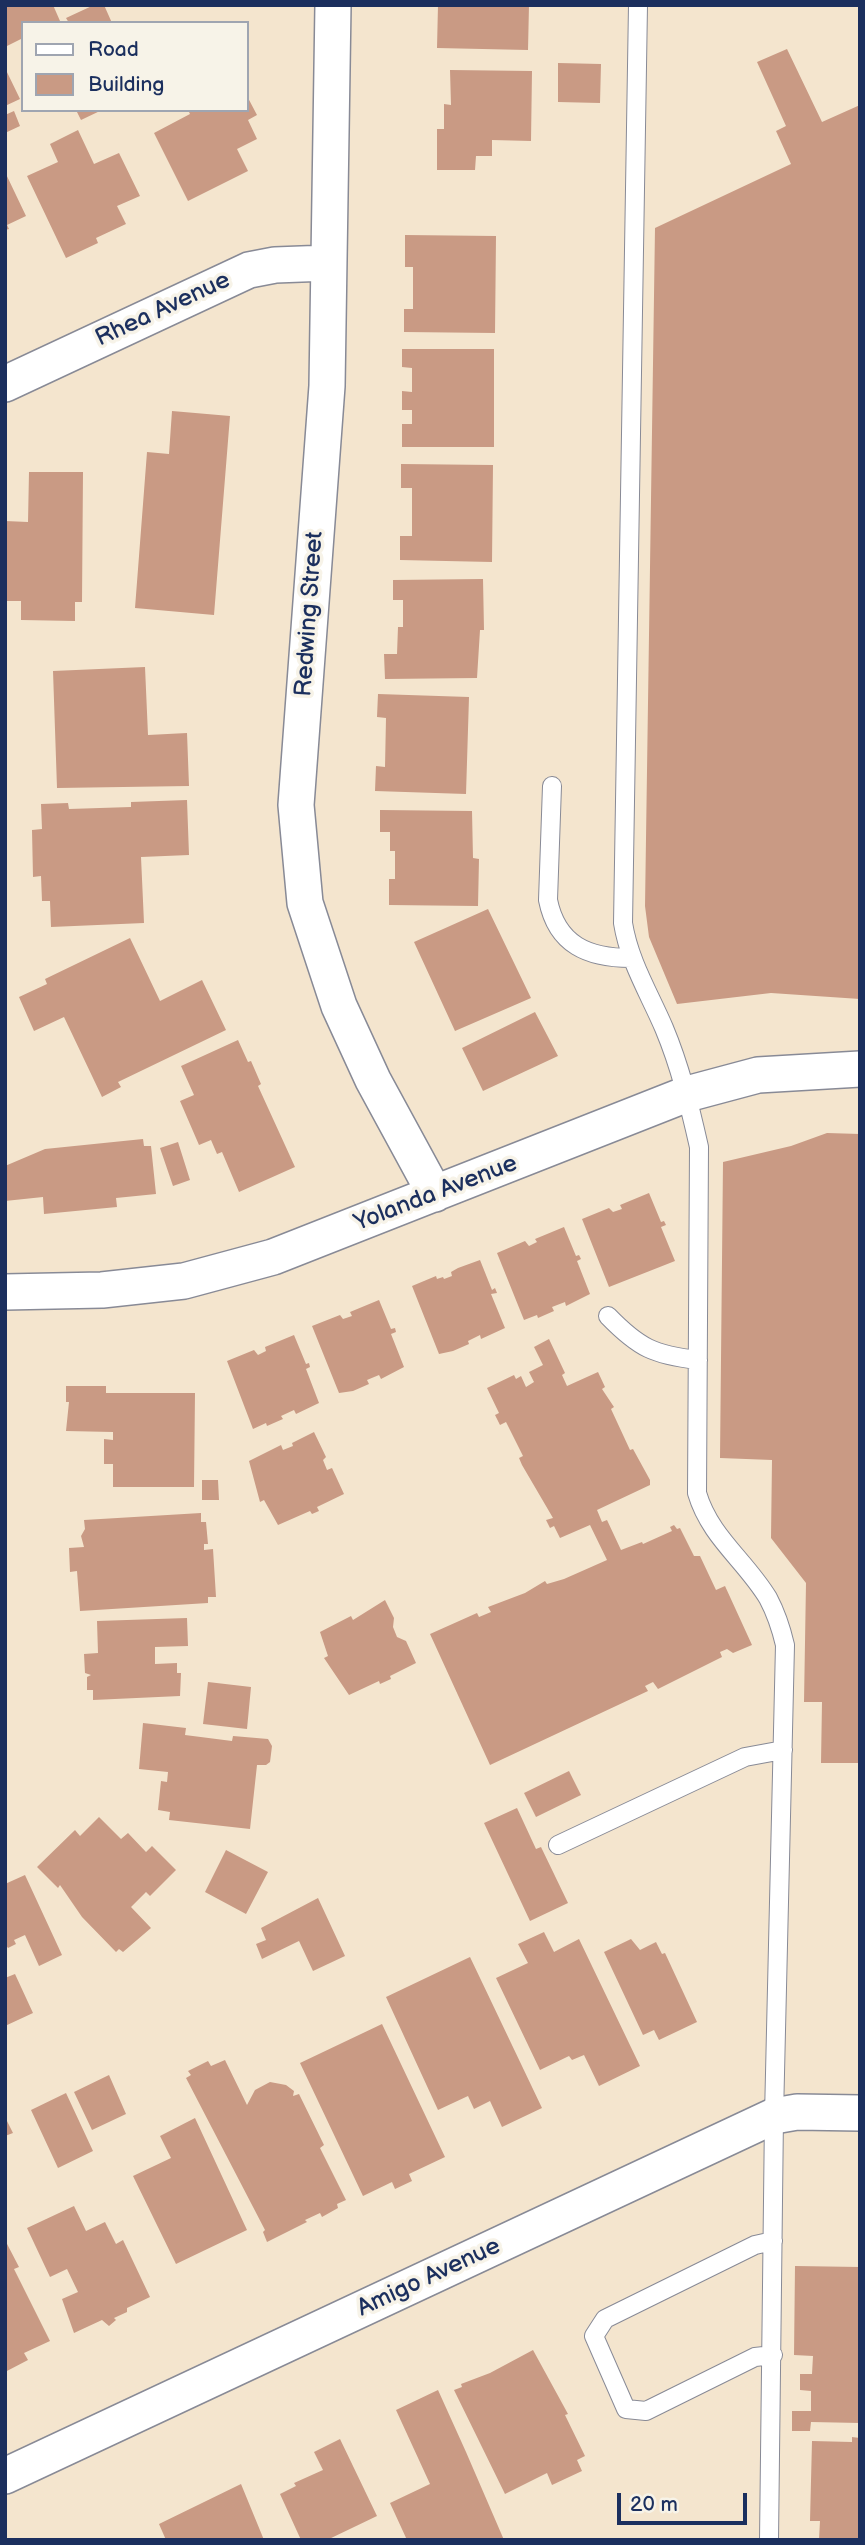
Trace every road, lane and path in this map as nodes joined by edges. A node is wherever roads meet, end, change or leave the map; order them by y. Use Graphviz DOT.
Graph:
graph roads {
  1 [pos="333,5"];
  2 [pos="638,5"];
  3 [pos="328,263"];
  4 [pos="5,384"];
  5 [pos="552,786"];
  6 [pos="631,958"];
  7 [pos="860,1069"];
  8 [pos="687,1094"];
  9 [pos="435,1194"];
  10 [pos="5,1292"];
  11 [pos="608,1315"];
  12 [pos="698,1360"];
  13 [pos="783,1750"];
  14 [pos="558,1845"];
  15 [pos="860,2113"];
  16 [pos="774,2116"];
  17 [pos="773,2241"];
  18 [pos="773,2355"];
  19 [pos="5,2476"];
  20 [pos="769,2540"];
  1 -- 3 [label="street, Redwing Street"];
  2 -- 6 [label="lane"];
  3 -- 4 [label="street, Rhea Avenue"];
  3 -- 9 [label="street, Redwing Street"];
  5 -- 6 [label="lane"];
  6 -- 8 [label="lane"];
  7 -- 8 [label="street, Yolanda Avenue"];
  8 -- 9 [label="street, Yolanda Avenue"];
  8 -- 12 [label="lane"];
  9 -- 10 [label="street, Yolanda Avenue"];
  11 -- 12 [label="lane"];
  12 -- 13 [label="lane"];
  13 -- 14 [label="lane"];
  13 -- 16 [label="lane"];
  15 -- 16 [label="street, Amigo Avenue"];
  16 -- 17 [label="lane"];
  16 -- 19 [label="street, Amigo Avenue"];
  17 -- 18 [label="lane"];
  17 -- 18 [label="lane"];
  18 -- 20 [label="lane"];
}
